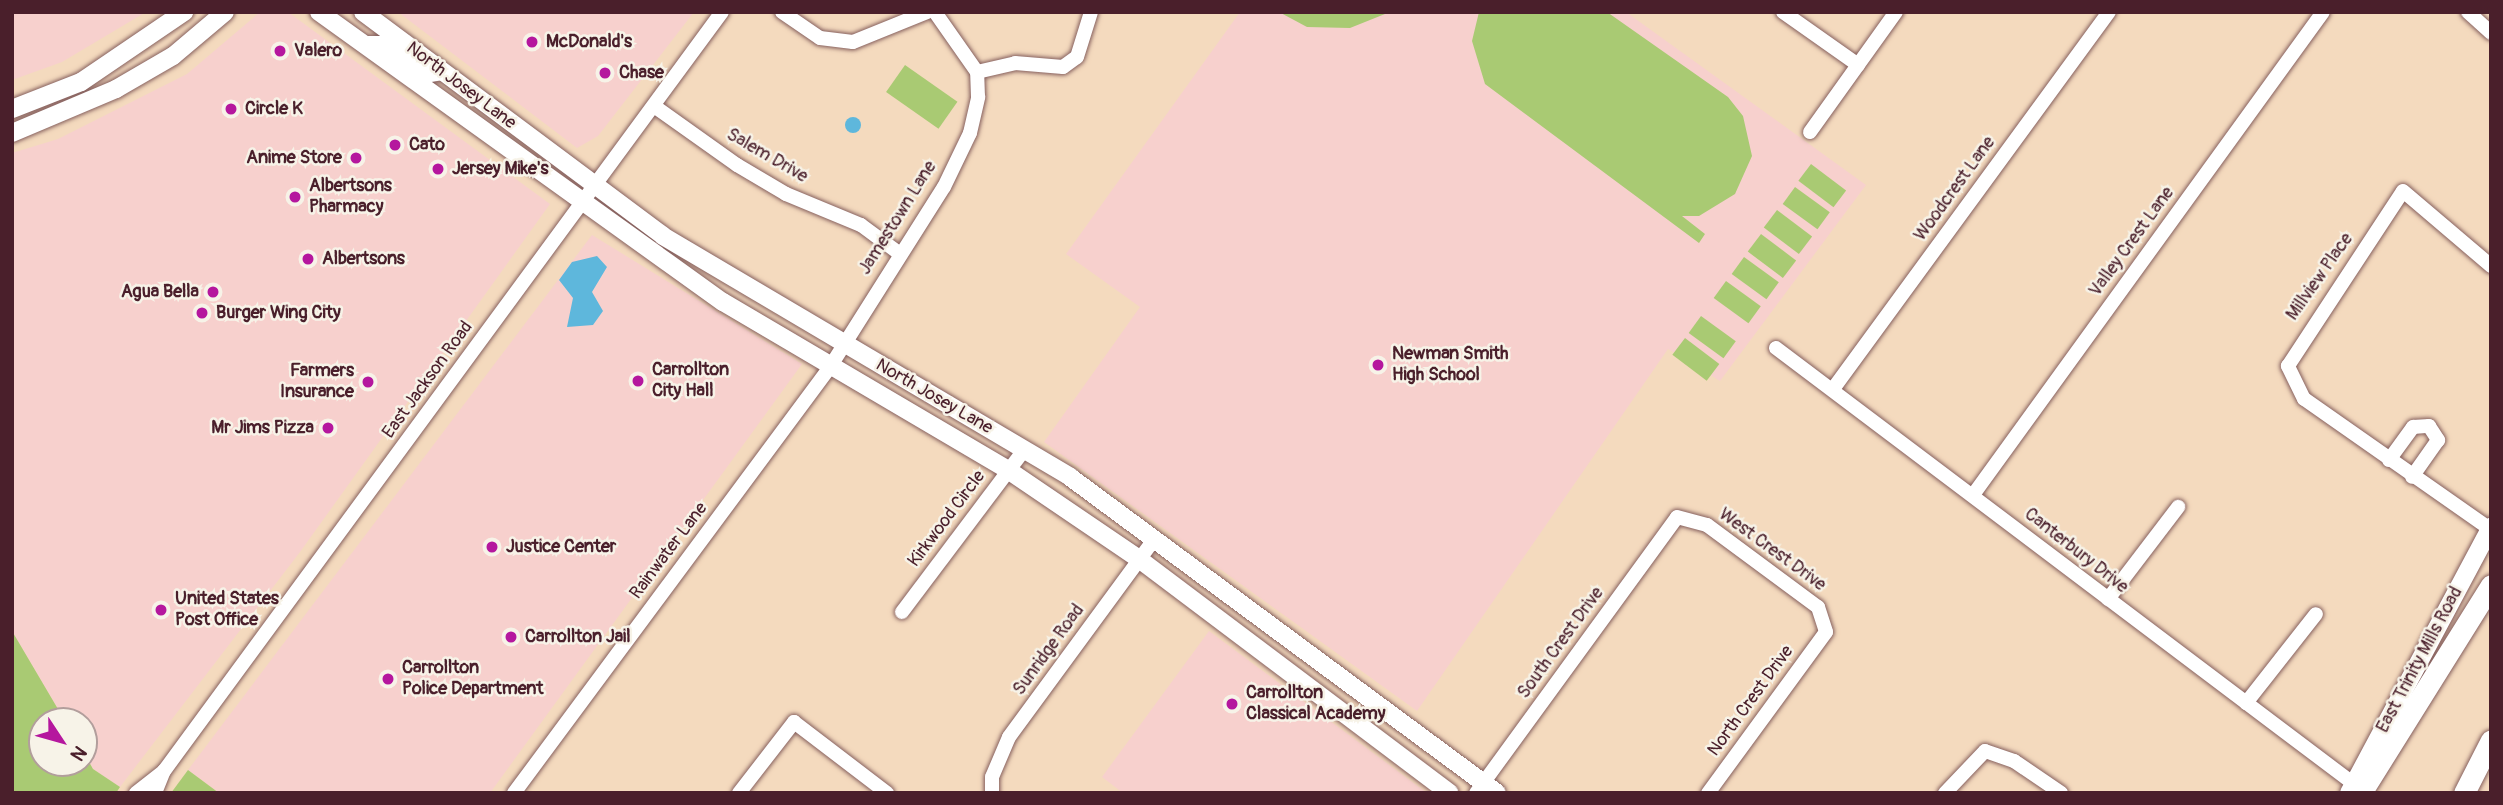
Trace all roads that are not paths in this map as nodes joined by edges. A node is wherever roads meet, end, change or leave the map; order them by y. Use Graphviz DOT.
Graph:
graph roads {
  1 [pos="184,12"];
  2 [pos="225,12"];
  3 [pos="318,12"];
  4 [pos="363,12"];
  5 [pos="722,12"];
  6 [pos="782,12"];
  7 [pos="927,12"];
  8 [pos="935,12"];
  9 [pos="1091,12"];
  10 [pos="1783,12"];
  11 [pos="1896,12"];
  12 [pos="2109,12"];
  13 [pos="2323,12"];
  14 [pos="2468,12"];
  15 [pos="2491,33"];
  16 [pos="363,45"];
  17 [pos="1858,65"];
  18 [pos="442,71"];
  19 [pos="977,72"];
  20 [pos="428,94"];
  21 [pos="654,106"];
  22 [pos="12,109"];
  23 [pos="498,114"];
  24 [pos="1810,132"];
  25 [pos="12,133"];
  26 [pos="595,186"];
  27 [pos="581,205"];
  28 [pos="900,254"];
  29 [pos="2491,266"];
  30 [pos="844,344"];
  31 [pos="1776,348"];
  32 [pos="830,367"];
  33 [pos="1833,389"];
  34 [pos="1024,450"];
  35 [pos="2389,460"];
  36 [pos="1008,470"];
  37 [pos="2412,477"];
  38 [pos="1973,495"];
  39 [pos="2178,507"];
  40 [pos="1677,517"];
  41 [pos="2490,528"];
  42 [pos="1155,538"];
  43 [pos="1139,559"];
  44 [pos="2491,585"];
  45 [pos="2108,600"];
  46 [pos="902,612"];
  47 [pos="2316,614"];
  48 [pos="1826,632"];
  49 [pos="2246,703"];
  50 [pos="2491,740"];
  51 [pos="164,771"];
  52 [pos="1486,789"];
  53 [pos="2354,790"];
  54 [pos="136,793"];
  55 [pos="155,793"];
  56 [pos="513,793"];
  57 [pos="739,793"];
  58 [pos="887,793"];
  59 [pos="992,793"];
  60 [pos="1450,793"];
  61 [pos="1708,793"];
  62 [pos="1945,793"];
  63 [pos="2061,793"];
  64 [pos="2464,793"];
  1 -- 22 [label="main road"];
  2 -- 25 [label="main road"];
  3 -- 16 [label="main road, North Josey Lane"];
  4 -- 18 [label="main road, North Josey Lane"];
  5 -- 21 [label="street, East Jackson Road"];
  6 -- 7 [label="street"];
  8 -- 19 [label="street"];
  9 -- 19 [label="street"];
  10 -- 17 [label="street"];
  11 -- 17 [label="street"];
  12 -- 33 [label="street, Woodcrest Lane"];
  13 -- 38 [label="street, Valley Crest Lane"];
  14 -- 15 [label="street"];
  16 -- 18 [label="main road"];
  16 -- 20 [label="main road, North Josey Lane"];
  17 -- 24 [label="street"];
  18 -- 23 [label="main road, North Josey Lane"];
  19 -- 28 [label="street, Jamestown Lane"];
  20 -- 23 [label="main road"];
  20 -- 27 [label="main road, North Josey Lane"];
  21 -- 26 [label="street, East Jackson Road"];
  21 -- 28 [label="street, Salem Drive"];
  23 -- 26 [label="main road, North Josey Lane"];
  26 -- 27 [label="street, East Jackson Road"];
  26 -- 30 [label="main road, North Josey Lane"];
  27 -- 32 [label="main road, North Josey Lane"];
  27 -- 51 [label="street, East Jackson Road"];
  28 -- 30 [label="street, Jamestown Lane"];
  29 -- 35 [label="street, Millview Place"];
  30 -- 32 [label="street, Jamestown Lane"];
  30 -- 34 [label="main road, North Josey Lane"];
  31 -- 33 [label="street, Canterbury Drive"];
  32 -- 36 [label="main road, North Josey Lane"];
  32 -- 56 [label="street, Rainwater Lane"];
  33 -- 38 [label="street, Canterbury Drive"];
  34 -- 36 [label="street, Kirkwood Circle"];
  34 -- 42 [label="main road, North Josey Lane"];
  35 -- 37 [label="street, Millview Place"];
  35 -- 37 [label="street"];
  36 -- 43 [label="main road, North Josey Lane"];
  36 -- 46 [label="street, Kirkwood Circle"];
  37 -- 41 [label="street, Millview Place"];
  38 -- 45 [label="street, Canterbury Drive"];
  39 -- 45 [label="street"];
  40 -- 48 [label="street, West Crest Drive"];
  40 -- 52 [label="street, South Crest Drive"];
  41 -- 53 [label="main road, East Trinity Mills Road"];
  42 -- 43 [label="street, Sunridge Road"];
  42 -- 52 [label="main road, North Josey Lane"];
  43 -- 59 [label="street, Sunridge Road"];
  43 -- 60 [label="main road, North Josey Lane"];
  44 -- 53 [label="highway"];
  45 -- 49 [label="street, Canterbury Drive"];
  47 -- 49 [label="street"];
  48 -- 61 [label="street, North Crest Drive"];
  49 -- 53 [label="street, Canterbury Drive"];
  50 -- 64 [label="highway"];
  51 -- 54 [label="street, East Jackson Road"];
  51 -- 55 [label="street, East Jackson Road"];
  57 -- 58 [label="street"];
  62 -- 63 [label="street"];
}
